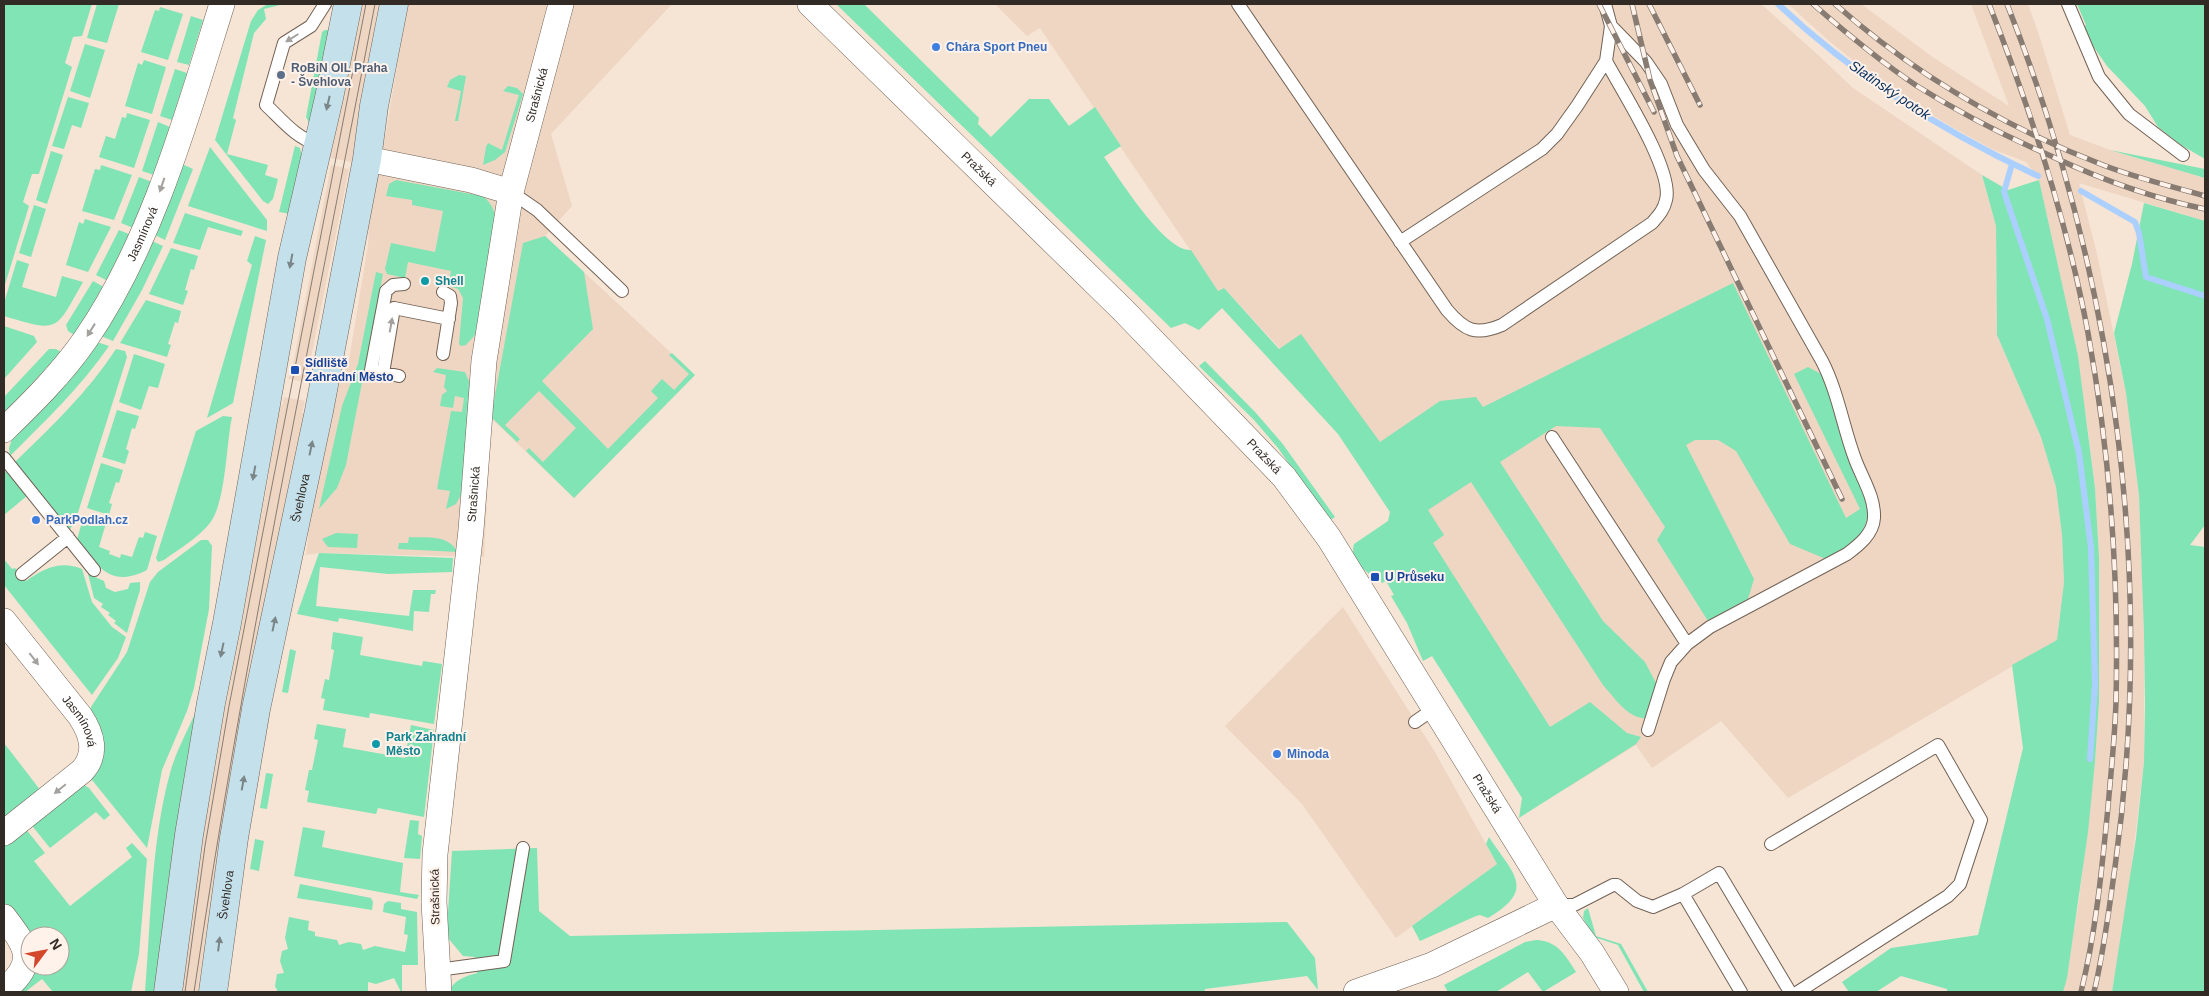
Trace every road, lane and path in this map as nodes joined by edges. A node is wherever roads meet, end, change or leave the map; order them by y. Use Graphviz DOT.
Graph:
graph roads {
  1 [pos="222,4"];
  2 [pos="325,4"];
  3 [pos="348,4"];
  4 [pos="394,4"];
  5 [pos="561,4"];
  6 [pos="810,4"];
  7 [pos="1238,4"];
  8 [pos="1605,4"];
  9 [pos="2068,4"];
  10 [pos="1611,26"];
  11 [pos="1606,61"];
  12 [pos="317,144"];
  13 [pos="2183,155"];
  14 [pos="367,159"];
  15 [pos="511,192"];
  16 [pos="1400,242"];
  17 [pos="404,284"];
  18 [pos="622,290"];
  19 [pos="443,292"];
  20 [pos="449,319"];
  21 [pos="443,354"];
  22 [pos="377,371"];
  23 [pos="399,376"];
  24 [pos="4,430"];
  25 [pos="1552,437"];
  26 [pos="4,458"];
  27 [pos="68,537"];
  28 [pos="94,570"];
  29 [pos="22,574"];
  30 [pos="4,621"];
  31 [pos="1687,644"];
  32 [pos="1435,708"];
  33 [pos="1415,722"];
  34 [pos="1648,730"];
  35 [pos="4,833"];
  36 [pos="1771,844"];
  37 [pos="523,848"];
  38 [pos="1683,894"];
  39 [pos="1556,905"];
  40 [pos="4,917"];
  41 [pos="438,981"];
  42 [pos="4,990"];
  43 [pos="168,992"];
  44 [pos="213,992"];
  45 [pos="1356,992"];
  46 [pos="1616,992"];
  47 [pos="1741,992"];
  48 [pos="1790,992"];
  49 [pos="1798,992"];
  1 -- 24 [label="street, Jasmínová, one-way"];
  2 -- 12 [label="lane, one-way"];
  3 -- 12 [label="main road, one-way"];
  4 -- 14 [label="main road, Švehlova"];
  5 -- 15 [label="street, Strašnická"];
  6 -- 32 [label="street, Pražská"];
  7 -- 16 [label="lane"];
  8 -- 10 [label="lane"];
  9 -- 13 [label="lane"];
  10 -- 11 [label="lane"];
  10 -- 31 [label="lane"];
  11 -- 16 [label="lane"];
  11 -- 16 [label="lane"];
  12 -- 43 [label="main road, one-way"];
  14 -- 15 [label="street"];
  44 -- 14 [label="main road, Švehlova, one-way"];
  15 -- 18 [label="lane"];
  15 -- 41 [label="street, Strašnická"];
  17 -- 22 [label="lane"];
  19 -- 20 [label="lane"];
  20 -- 21 [label="lane"];
  22 -- 20 [label="lane, one-way"];
  22 -- 23 [label="lane"];
  25 -- 31 [label="lane"];
  26 -- 27 [label="lane"];
  27 -- 28 [label="lane"];
  27 -- 29 [label="lane"];
  30 -- 35 [label="street, Jasmínová, one-way"];
  31 -- 34 [label="lane"];
  32 -- 33 [label="lane"];
  32 -- 39 [label="street, Pražská"];
  36 -- 49 [label="lane"];
  37 -- 41 [label="lane"];
  38 -- 39 [label="lane"];
  38 -- 47 [label="lane"];
  38 -- 48 [label="lane"];
  39 -- 45 [label="street"];
  39 -- 46 [label="street, Pražská"];
  40 -- 42 [label="street"];
}
